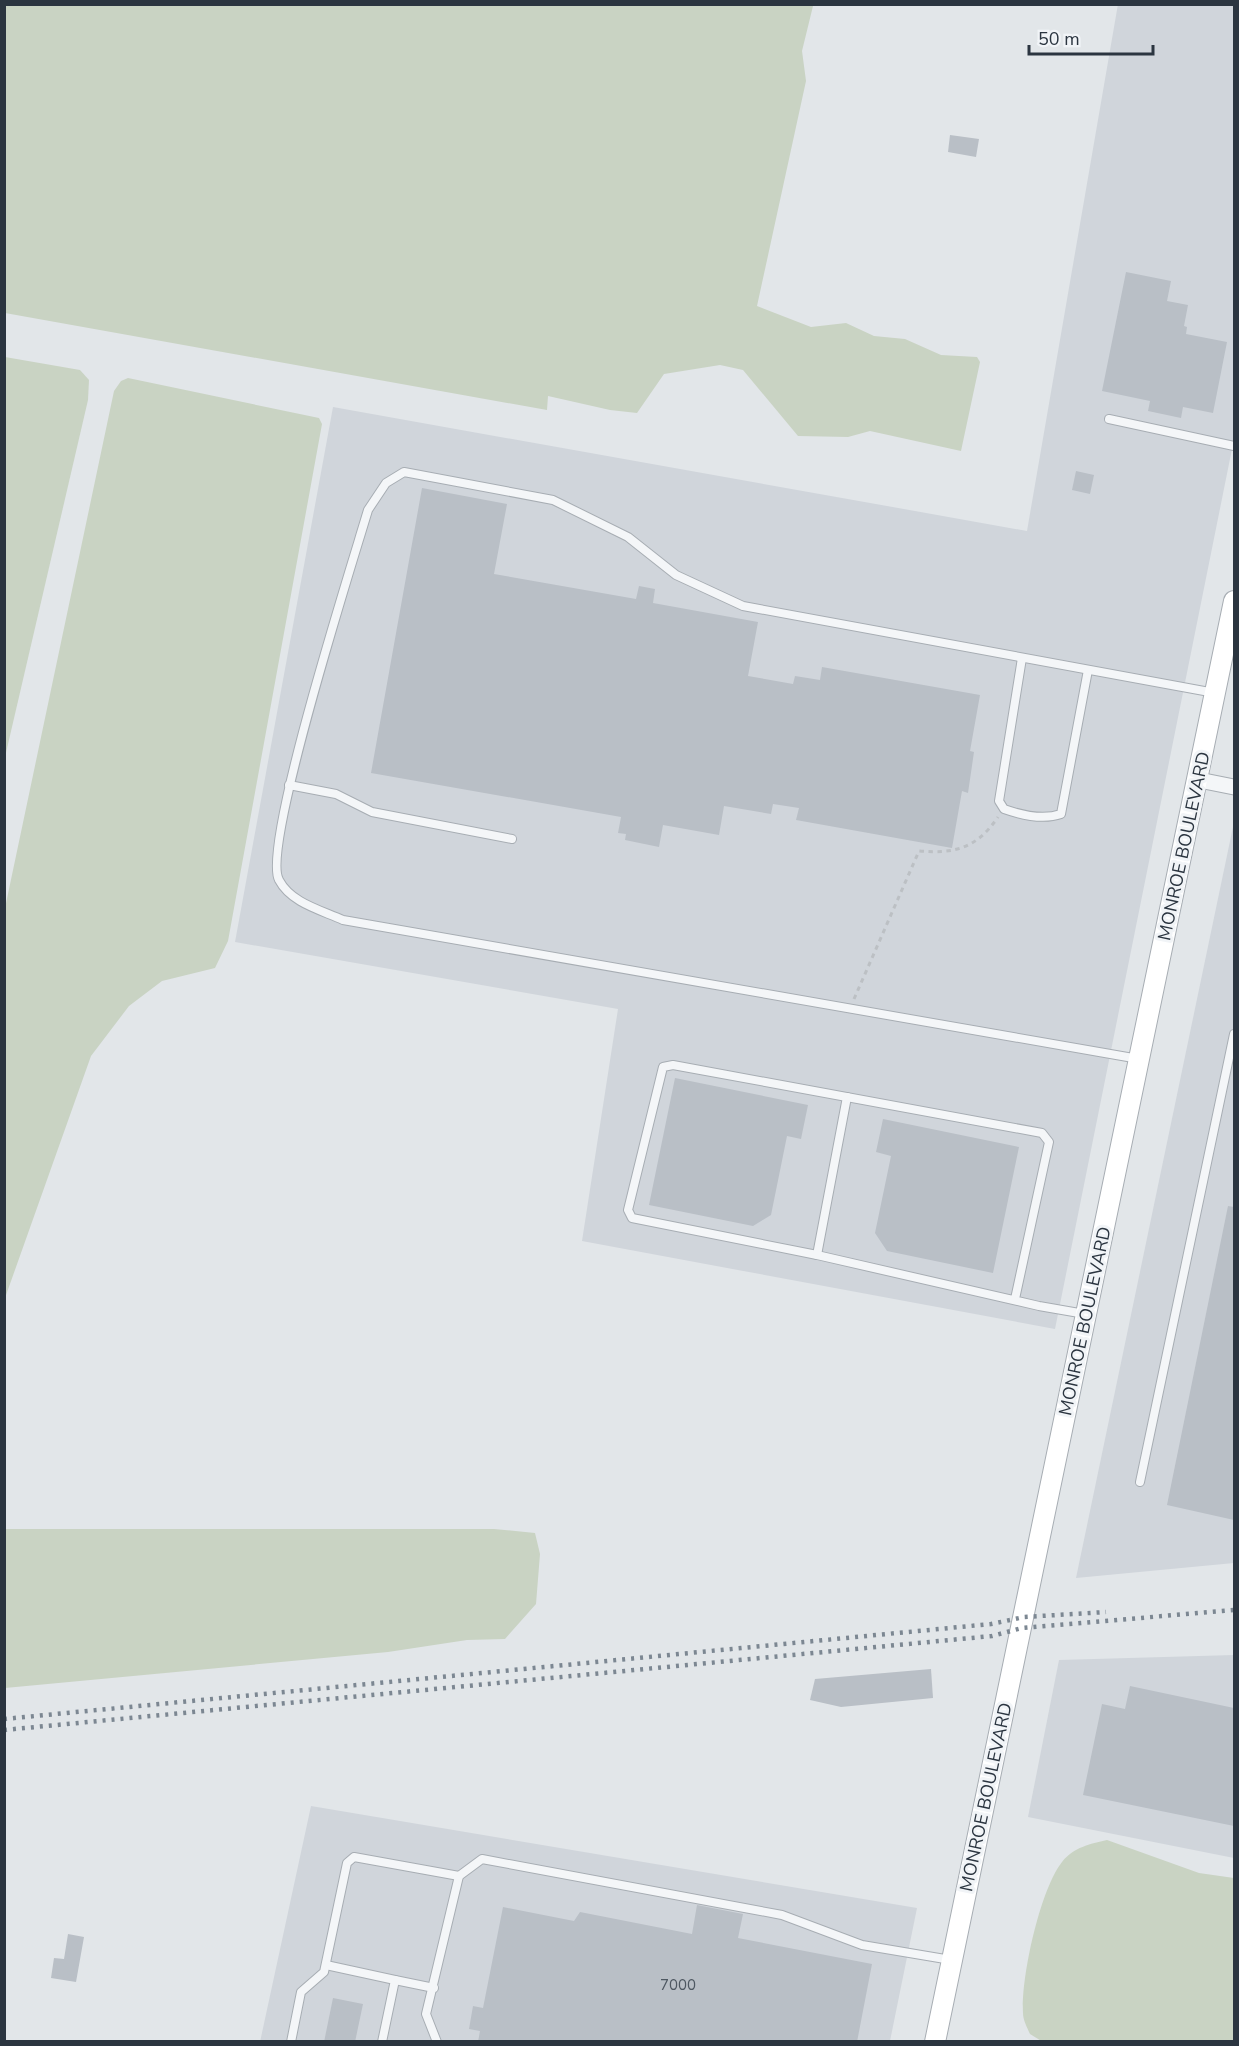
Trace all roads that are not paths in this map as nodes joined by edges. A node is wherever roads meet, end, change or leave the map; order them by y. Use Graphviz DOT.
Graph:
graph roads {
  1 [pos="1109,419"];
  2 [pos="1234,446"];
  3 [pos="1234,601"];
  4 [pos="1022,658"];
  5 [pos="1088,670"];
  6 [pos="1216,693"];
  7 [pos="1198,780"];
  8 [pos="289,784"];
  9 [pos="1234,787"];
  10 [pos="512,839"];
  11 [pos="1234,1034"];
  12 [pos="1139,1059"];
  13 [pos="847,1097"];
  14 [pos="817,1255"];
  15 [pos="1016,1299"];
  16 [pos="1086,1314"];
  17 [pos="1140,1482"];
  18 [pos="459,1876"];
  19 [pos="952,1961"];
  20 [pos="326,1965"];
  21 [pos="395,1980"];
  22 [pos="434,1988"];
  23 [pos="291,2042"];
  24 [pos="382,2042"];
  25 [pos="437,2042"];
  26 [pos="935,2042"];
  1 -- 2 [label="lane"];
  3 -- 6 [label="street, MONROE BOULEVARD"];
  4 -- 5 [label="lane"];
  4 -- 5 [label="lane"];
  4 -- 8 [label="lane"];
  5 -- 6 [label="lane"];
  6 -- 7 [label="street, MONROE BOULEVARD"];
  7 -- 9 [label="street"];
  7 -- 12 [label="street, MONROE BOULEVARD"];
  8 -- 10 [label="lane"];
  8 -- 12 [label="lane"];
  11 -- 17 [label="lane"];
  12 -- 16 [label="street, MONROE BOULEVARD"];
  13 -- 14 [label="lane"];
  13 -- 14 [label="lane"];
  13 -- 15 [label="lane"];
  14 -- 15 [label="lane"];
  15 -- 16 [label="lane"];
  16 -- 19 [label="street, MONROE BOULEVARD"];
  18 -- 19 [label="lane"];
  18 -- 20 [label="lane"];
  18 -- 22 [label="lane"];
  19 -- 26 [label="street, MONROE BOULEVARD"];
  20 -- 21 [label="lane"];
  20 -- 23 [label="lane"];
  21 -- 22 [label="lane"];
  21 -- 24 [label="lane"];
  22 -- 25 [label="lane"];
}
